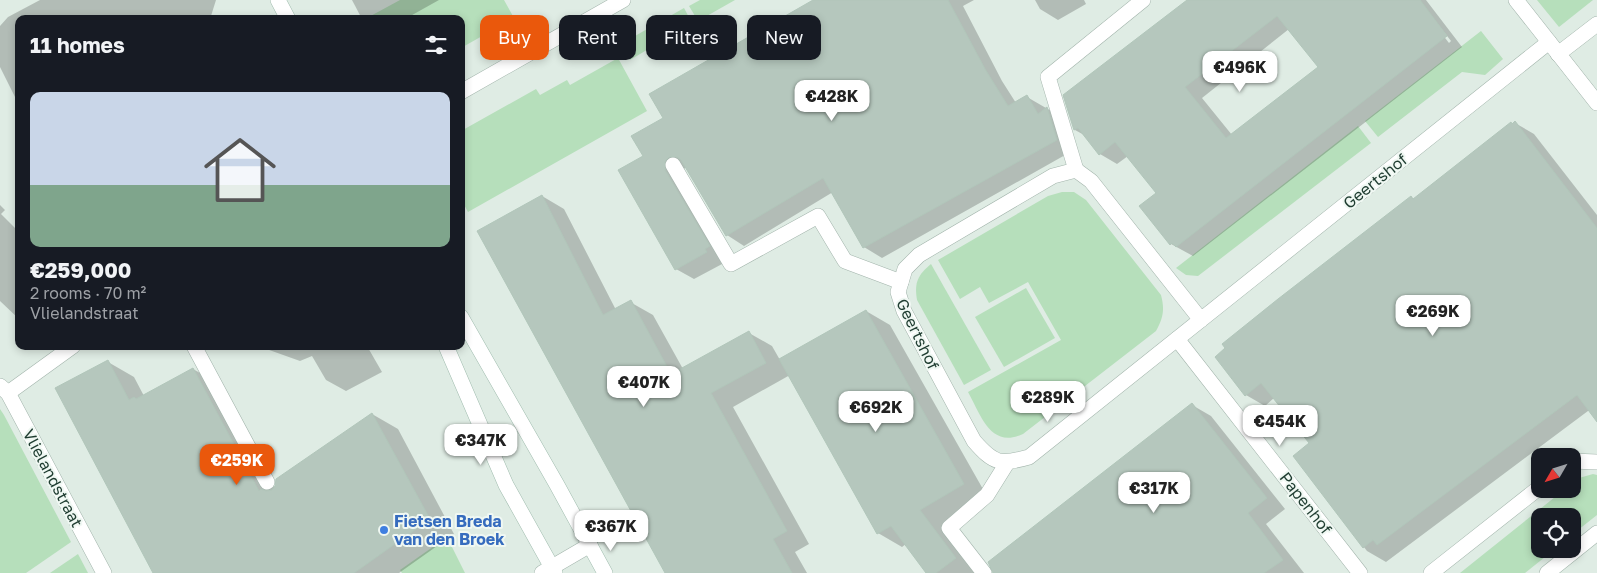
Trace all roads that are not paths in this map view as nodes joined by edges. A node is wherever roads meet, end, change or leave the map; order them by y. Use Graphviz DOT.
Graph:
graph roads {
  1 [pos="278,0"];
  2 [pos="623,0"];
  3 [pos="1143,0"];
  4 [pos="1516,0"];
  5 [pos="286,15"];
  6 [pos="1597,24"];
  7 [pos="1549,42"];
  8 [pos="1558,54"];
  9 [pos="465,90"];
  10 [pos="1597,103"];
  11 [pos="673,165"];
  12 [pos="1076,170"];
  13 [pos="901,282"];
  14 [pos="1201,320"];
  15 [pos="465,324"];
  16 [pos="1177,339"];
  17 [pos="67,350"];
  18 [pos="196,350"];
  19 [pos="448,350"];
  20 [pos="4,390"];
  21 [pos="1581,461"];
  22 [pos="1597,462"];
  23 [pos="1007,463"];
  24 [pos="267,482"];
  25 [pos="1531,494"];
  26 [pos="1597,533"];
  27 [pos="590,545"];
  28 [pos="550,571"];
  29 [pos="104,573"];
  30 [pos="605,573"];
  31 [pos="984,573"];
  32 [pos="1360,573"];
  33 [pos="1431,573"];
  34 [pos="1547,573"];
  1 -- 5 [label="street"];
  2 -- 9 [label="street"];
  3 -- 12 [label="street"];
  4 -- 7 [label="street"];
  6 -- 8 [label="street"];
  7 -- 8 [label="street"];
  7 -- 14 [label="street, Geertshof"];
  8 -- 10 [label="street"];
  11 -- 13 [label="street"];
  12 -- 13 [label="street, Geertshof"];
  12 -- 14 [label="street"];
  13 -- 23 [label="street, Geertshof"];
  14 -- 16 [label="street, Geertshof"];
  15 -- 27 [label="street"];
  16 -- 23 [label="street, Geertshof"];
  16 -- 32 [label="street, Papenhof"];
  17 -- 20 [label="street"];
  18 -- 24 [label="street"];
  19 -- 28 [label="street"];
  20 -- 29 [label="street, Vlielandstraat"];
  21 -- 22 [label="street"];
  23 -- 31 [label="street"];
  25 -- 33 [label="street"];
  26 -- 34 [label="street"];
  27 -- 28 [label="street"];
  27 -- 30 [label="street"];
}
